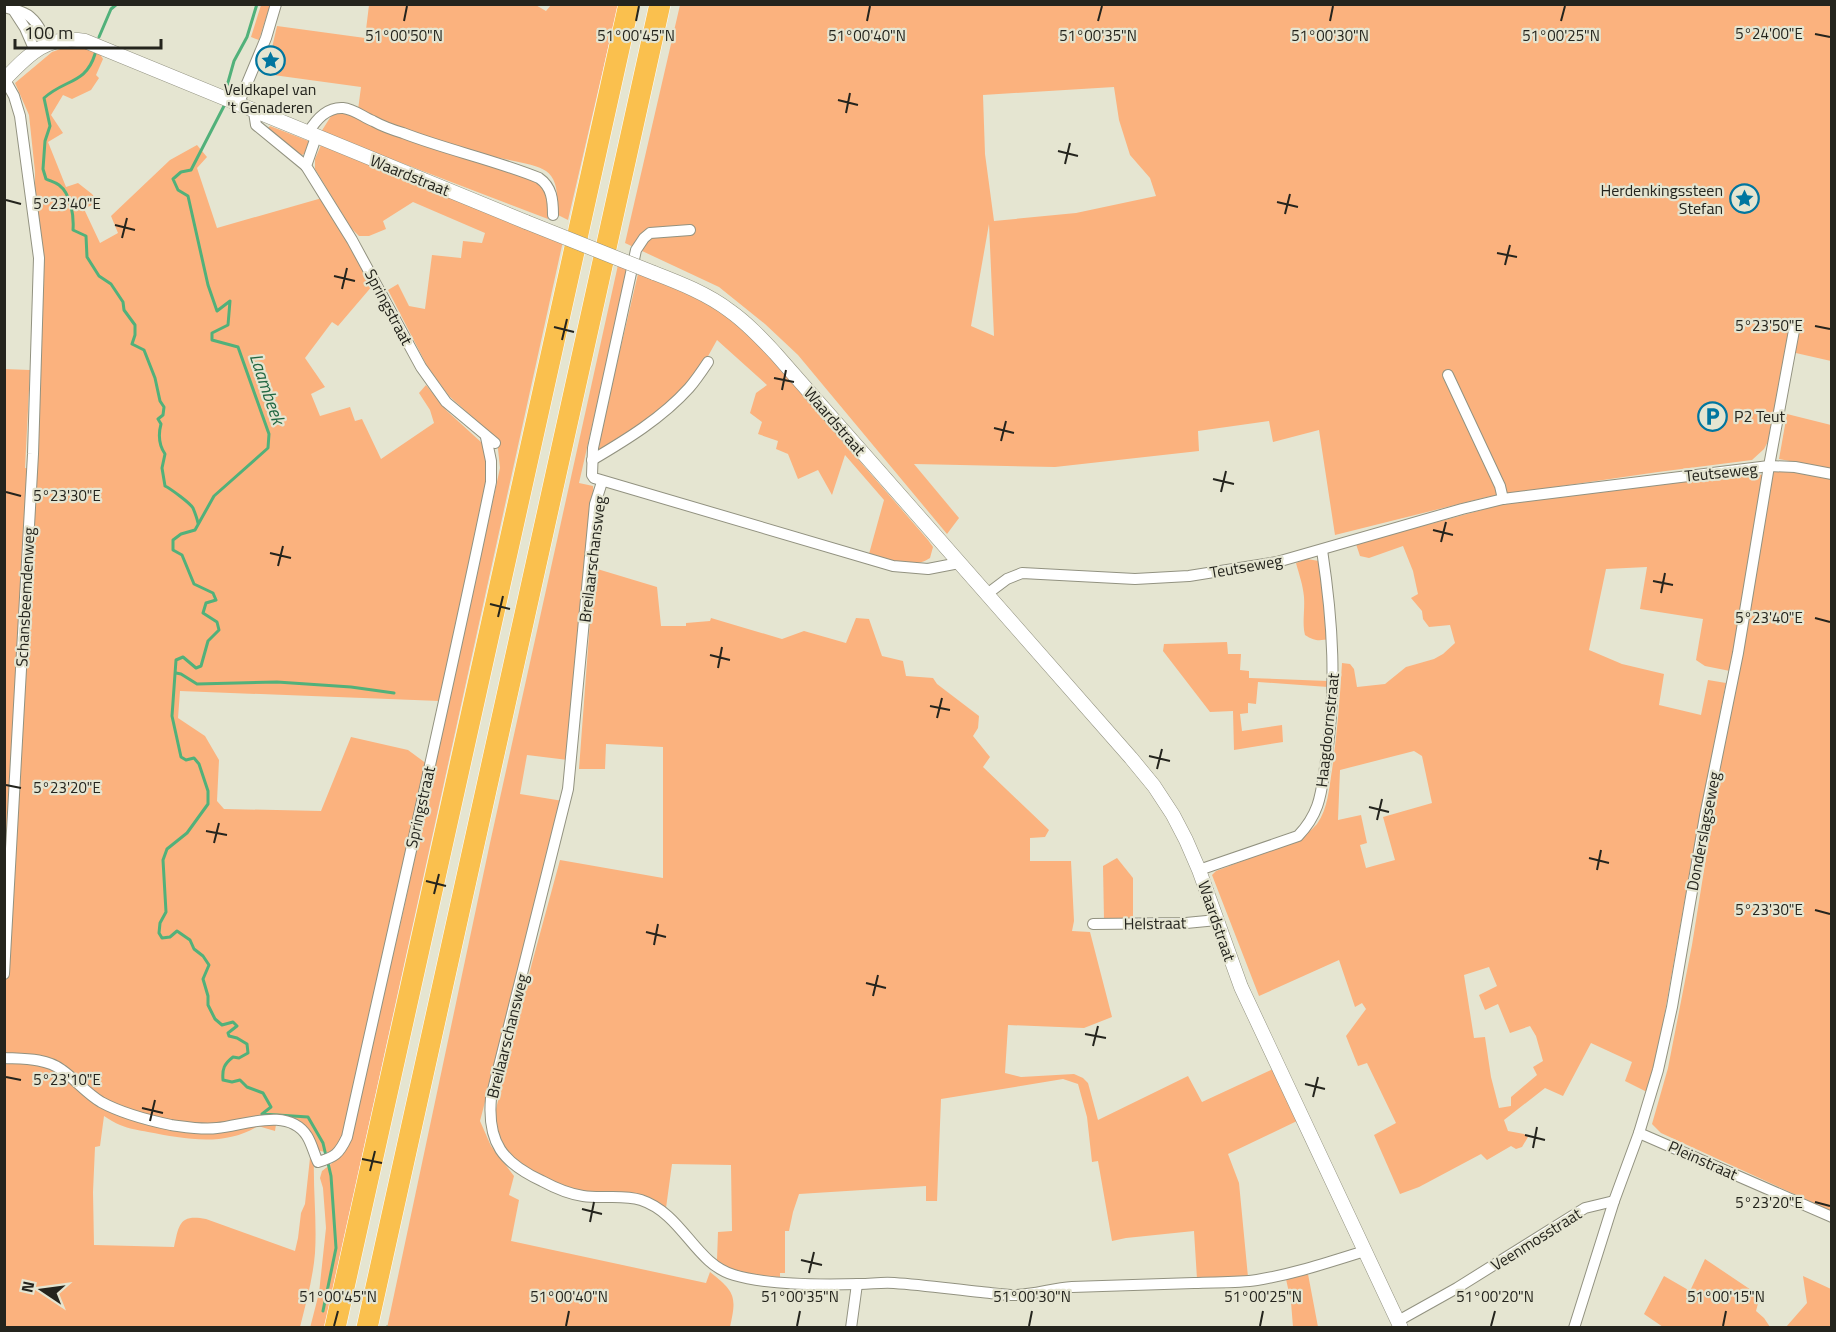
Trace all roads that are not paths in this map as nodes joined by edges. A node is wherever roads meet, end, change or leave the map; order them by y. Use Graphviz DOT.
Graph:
graph roads {
  1 [pos="276,4"];
  2 [pos="629,4"];
  3 [pos="660,4"];
  4 [pos="9,9"];
  5 [pos="48,44"];
  6 [pos="35,51"];
  7 [pos="5,80"];
  8 [pos="238,105"];
  9 [pos="255,112"];
  10 [pos="312,135"];
  11 [pos="306,166"];
  12 [pos="553,215"];
  13 [pos="690,230"];
  14 [pos="1795,326"];
  15 [pos="708,362"];
  16 [pos="1448,375"];
  17 [pos="592,460"];
  18 [pos="1768,466"];
  19 [pos="1832,474"];
  20 [pos="602,482"];
  21 [pos="1503,499"];
  22 [pos="1322,550"];
  23 [pos="959,562"];
  24 [pos="987,594"];
  25 [pos="1199,870"];
  26 [pos="1216,921"];
  27 [pos="1093,924"];
  28 [pos="4,974"];
  29 [pos="4,1058"];
  30 [pos="1639,1133"];
  31 [pos="1614,1201"];
  32 [pos="1832,1217"];
  33 [pos="1365,1251"];
  34 [pos="857,1284"];
  35 [pos="1400,1324"];
  36 [pos="335,1328"];
  37 [pos="367,1328"];
  38 [pos="851,1328"];
  39 [pos="1574,1328"];
  1 -- 8 [label="street"];
  2 -- 36 [label="highway"];
  3 -- 37 [label="highway"];
  4 -- 5 [label="street"];
  4 -- 6 [label="street"];
  5 -- 6 [label="street"];
  5 -- 8 [label="street"];
  6 -- 7 [label="street"];
  7 -- 28 [label="street, Schansbeemdenweg"];
  8 -- 9 [label="street"];
  9 -- 10 [label="street, Waardstraat"];
  9 -- 11 [label="street, Springstraat"];
  10 -- 11 [label="street"];
  10 -- 12 [label="street"];
  10 -- 23 [label="street, Waardstraat, bridge"];
  11 -- 29 [label="street, Springstraat"];
  13 -- 17 [label="street"];
  14 -- 18 [label="street, Donderslagseweg"];
  15 -- 17 [label="street"];
  16 -- 21 [label="street"];
  17 -- 20 [label="street"];
  18 -- 19 [label="street, Teutseweg"];
  18 -- 21 [label="street, Teutseweg"];
  18 -- 30 [label="street, Donderslagseweg"];
  20 -- 23 [label="street"];
  20 -- 34 [label="street, Breilaarschansweg"];
  21 -- 22 [label="street, Teutseweg"];
  22 -- 24 [label="street, Teutseweg"];
  22 -- 25 [label="street, Haagdoornstraat"];
  23 -- 24 [label="street, Waardstraat"];
  24 -- 25 [label="street, Waardstraat"];
  25 -- 26 [label="street, Waardstraat"];
  26 -- 27 [label="street, Helstraat"];
  26 -- 33 [label="street, Waardstraat"];
  30 -- 31 [label="street, Donderslagseweg"];
  30 -- 32 [label="street, Pleinstraat"];
  31 -- 35 [label="street, Veenmosstraat"];
  31 -- 39 [label="street, Donderslagseweg"];
  33 -- 34 [label="street, Breilaarschansweg"];
  33 -- 35 [label="street, Waardstraat"];
  34 -- 38 [label="street"];
}
